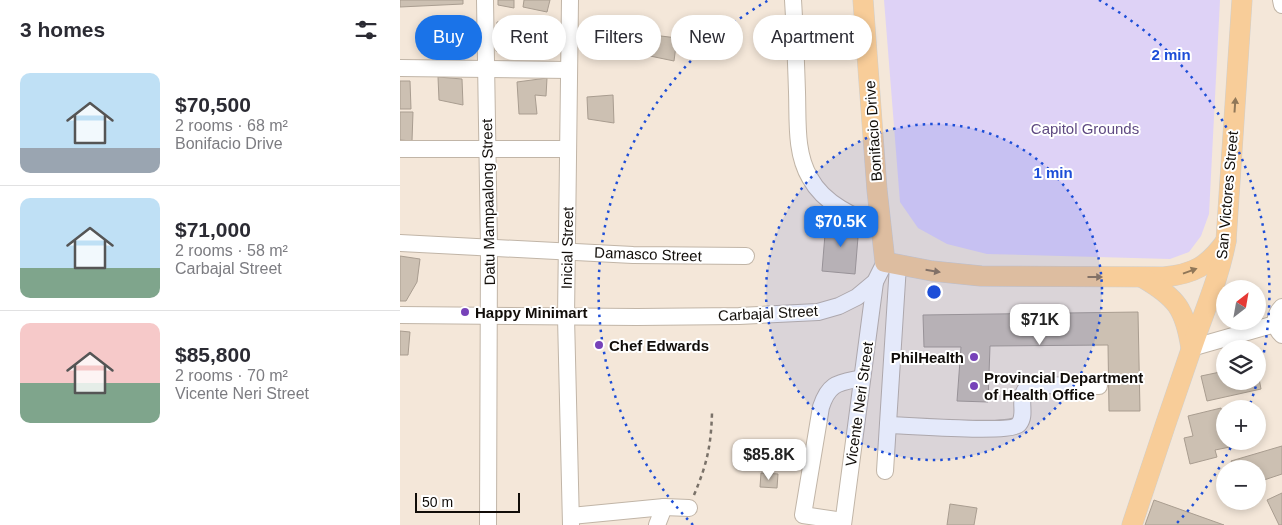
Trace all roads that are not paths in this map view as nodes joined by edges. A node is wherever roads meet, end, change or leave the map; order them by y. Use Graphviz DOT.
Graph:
graph roads {
  1 [pos="485,0"];
  2 [pos="570,0"];
  3 [pos="793,0"];
  4 [pos="863,0"];
  5 [pos="1242,0"];
  6 [pos="1281,0"];
  7 [pos="1282,5"];
  8 [pos="400,68"];
  9 [pos="485,69"];
  10 [pos="569,70"];
  11 [pos="400,149"];
  12 [pos="487,149"];
  13 [pos="568,150"];
  14 [pos="881,227"];
  15 [pos="1226,241"];
  16 [pos="400,242"];
  17 [pos="490,247"];
  18 [pos="567,250"];
  19 [pos="746,256"];
  20 [pos="891,263"];
  21 [pos="1143,278"];
  22 [pos="875,282"];
  23 [pos="1282,307"];
  24 [pos="400,315"];
  25 [pos="489,316"];
  26 [pos="566,317"];
  27 [pos="1279,329"];
  28 [pos="1192,348"];
  29 [pos="862,378"];
  30 [pos="1099,386"];
  31 [pos="888,425"];
  32 [pos="884,471"];
  33 [pos="664,507"];
  34 [pos="689,508"];
  35 [pos="606,519"];
  36 [pos="571,521"];
  37 [pos="843,523"];
  38 [pos="488,525"];
  39 [pos="657,525"];
  40 [pos="1132,525"];
  1 -- 9 [label="street, Datu Mampaalong Street"];
  2 -- 10 [label="street, Inicial Street"];
  3 -- 14 [label="street"];
  4 -- 14 [label="main road, Bonifacio Drive"];
  15 -- 5 [label="main road, San Victores Street, one-way"];
  6 -- 7 [label="street"];
  8 -- 9 [label="street"];
  9 -- 10 [label="street"];
  9 -- 12 [label="street, Datu Mampaalong Street"];
  10 -- 13 [label="street, Inicial Street"];
  11 -- 12 [label="street"];
  12 -- 13 [label="street"];
  12 -- 17 [label="street, Datu Mampaalong Street"];
  13 -- 18 [label="street, Inicial Street"];
  14 -- 20 [label="main road, Bonifacio Drive"];
  21 -- 15 [label="main road, one-way"];
  15 -- 28 [label="main road, San Victores Street"];
  16 -- 17 [label="street, Damasco Street"];
  17 -- 18 [label="street, Damasco Street"];
  17 -- 25 [label="street, Datu Mampaalong Street"];
  18 -- 19 [label="street, Damasco Street"];
  18 -- 26 [label="street, Inicial Street"];
  20 -- 21 [label="main road, one-way"];
  20 -- 22 [label="street, Carbajal Street"];
  20 -- 31 [label="street"];
  21 -- 28 [label="main road"];
  22 -- 26 [label="street, Carbajal Street"];
  22 -- 29 [label="street, Vicente Neri Street"];
  23 -- 27 [label="street"];
  24 -- 25 [label="street, Carbajal Street"];
  25 -- 26 [label="street, Carbajal Street"];
  25 -- 38 [label="street, Datu Mampaalong Street"];
  26 -- 36 [label="street, Inicial Street"];
  27 -- 28 [label="street"];
  28 -- 40 [label="main road, San Victores Street"];
  29 -- 37 [label="street, Vicente Neri Street"];
  29 -- 37 [label="street"];
  30 -- 31 [label="street"];
  31 -- 32 [label="street"];
  33 -- 34 [label="street"];
  33 -- 35 [label="street"];
  33 -- 39 [label="street"];
  35 -- 36 [label="street"];
}
